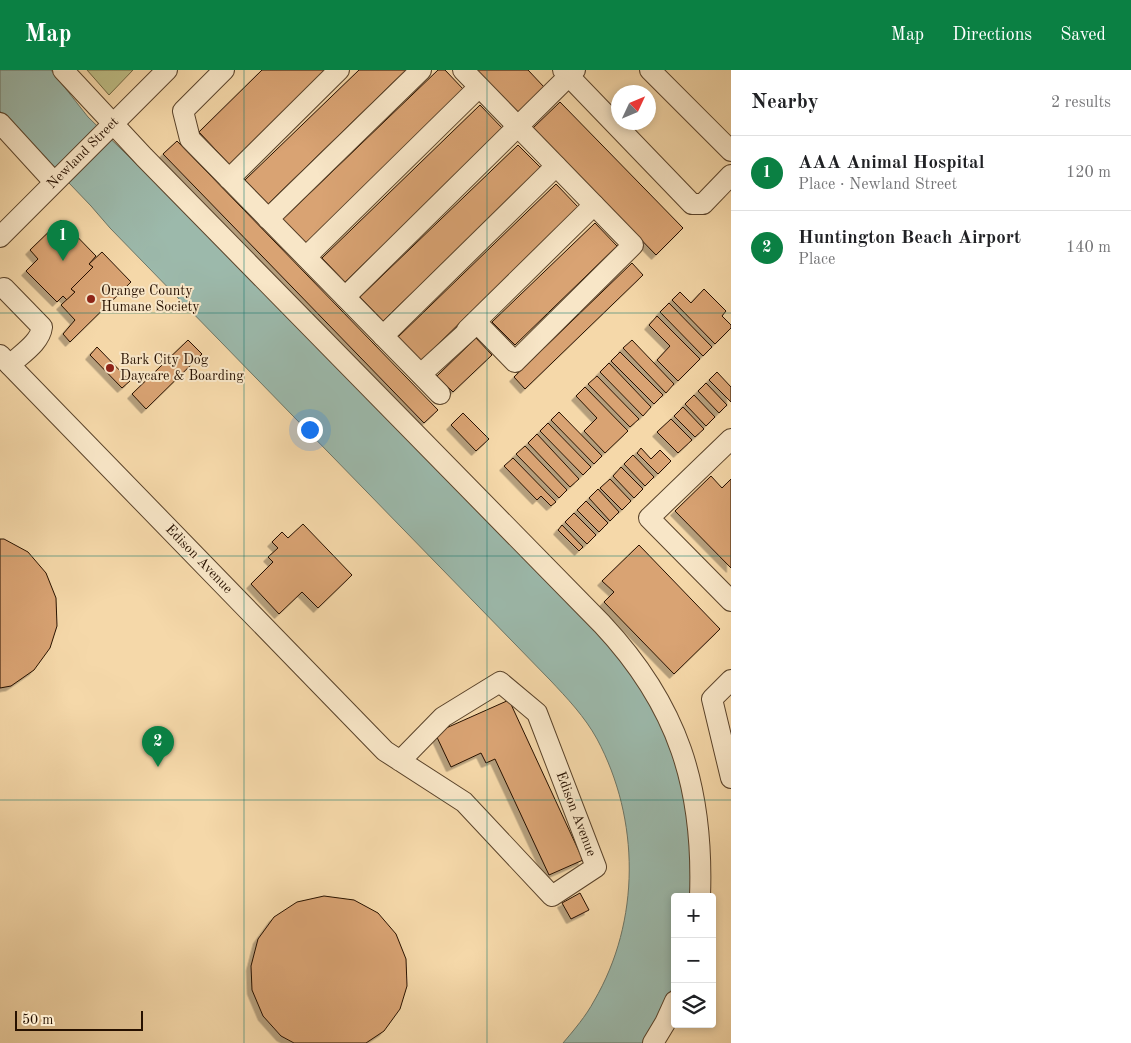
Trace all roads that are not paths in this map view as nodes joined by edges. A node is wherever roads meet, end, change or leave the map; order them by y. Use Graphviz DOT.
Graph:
graph roads {
  1 [pos="63,70"];
  2 [pos="167,70"];
  3 [pos="224,70"];
  4 [pos="339,70"];
  5 [pos="420,70"];
  6 [pos="463,70"];
  7 [pos="650,70"];
  8 [pos="568,72"];
  9 [pos="479,87"];
  10 [pos="0,123"];
  11 [pos="518,126"];
  12 [pos="109,128"];
  13 [pos="731,151"];
  14 [pos="556,166"];
  15 [pos="731,175"];
  16 [pos="57,179"];
  17 [pos="229,179"];
  18 [pos="594,206"];
  19 [pos="268,219"];
  20 [pos="0,237"];
  21 [pos="306,257"];
  22 [pos="4,288"];
  23 [pos="345,297"];
  24 [pos="383,336"];
  25 [pos="5,360"];
  26 [pos="421,374"];
  27 [pos="440,394"];
  28 [pos="731,439"];
  29 [pos="731,601"];
  30 [pos="731,680"];
  31 [pos="400,761"];
  32 [pos="731,778"];
  33 [pos="700,893"];
  34 [pos="671,1010"];
  35 [pos="653,1043"];
  1 -- 12 [label="street"];
  2 -- 12 [label="street, Newland Street"];
  3 -- 17 [label="street"];
  4 -- 17 [label="street"];
  5 -- 19 [label="street"];
  6 -- 9 [label="street"];
  7 -- 13 [label="street"];
  8 -- 11 [label="street"];
  8 -- 15 [label="street"];
  9 -- 11 [label="street"];
  9 -- 21 [label="street"];
  10 -- 16 [label="street"];
  11 -- 14 [label="street"];
  11 -- 23 [label="street"];
  12 -- 16 [label="street, Newland Street"];
  12 -- 33 [label="street"];
  14 -- 18 [label="street"];
  14 -- 24 [label="street"];
  16 -- 20 [label="street, Newland Street"];
  17 -- 19 [label="street"];
  18 -- 26 [label="street"];
  18 -- 26 [label="street"];
  19 -- 21 [label="street"];
  21 -- 23 [label="street"];
  22 -- 25 [label="street"];
  23 -- 24 [label="street"];
  24 -- 26 [label="street"];
  25 -- 31 [label="street, Edison Avenue"];
  26 -- 27 [label="street"];
  28 -- 29 [label="street"];
  30 -- 32 [label="street"];
  31 -- 31 [label="street, Edison Avenue"];
  34 -- 35 [label="street"];
}
